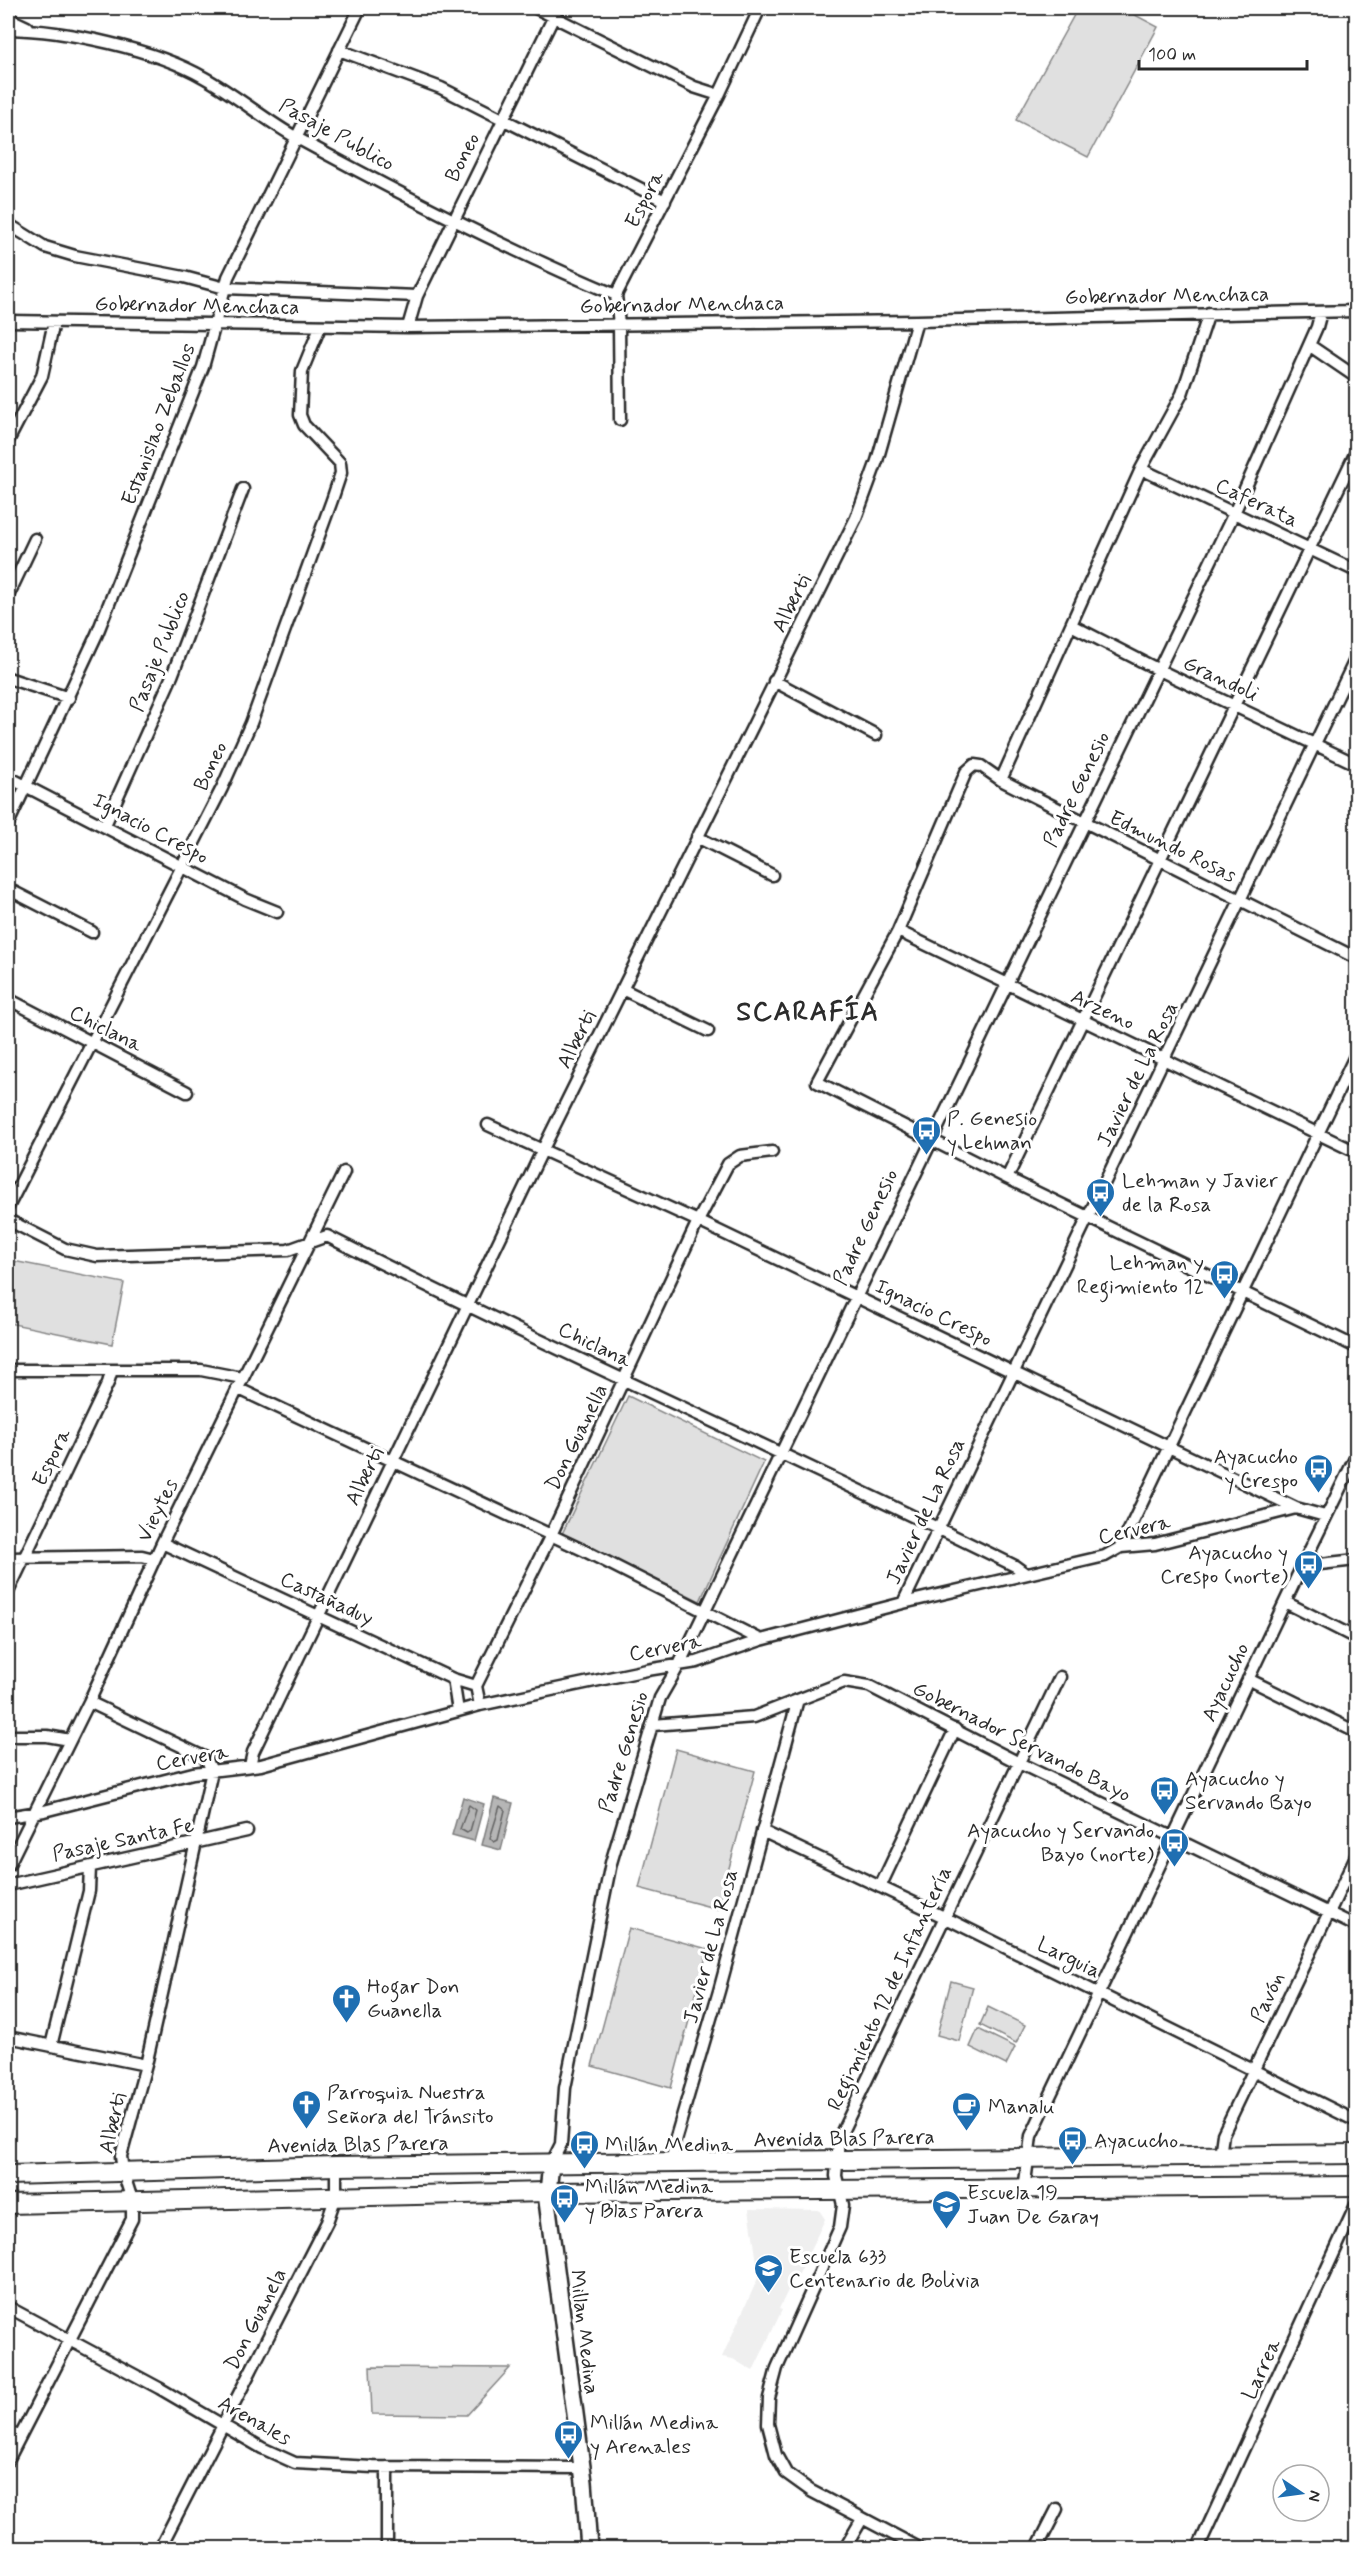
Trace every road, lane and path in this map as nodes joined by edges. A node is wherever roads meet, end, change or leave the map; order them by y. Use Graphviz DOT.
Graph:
graph roads {
  1 [pos="360,8"];
  2 [pos="536,8"];
  3 [pos="760,8"];
  4 [pos="556,11"];
  5 [pos="8,18"];
  6 [pos="8,29"];
  7 [pos="33,30"];
  8 [pos="339,50"];
  9 [pos="719,95"];
  10 [pos="504,118"];
  11 [pos="295,137"];
  12 [pos="665,201"];
  13 [pos="454,218"];
  14 [pos="8,224"];
  15 [pos="225,288"];
  16 [pos="616,295"];
  17 [pos="417,296"];
  18 [pos="1356,311"];
  19 [pos="1321,312"];
  20 [pos="1209,313"];
  21 [pos="8,321"];
  22 [pos="917,321"];
  23 [pos="54,322"];
  24 [pos="620,325"];
  25 [pos="214,326"];
  26 [pos="320,327"];
  27 [pos="408,327"];
  28 [pos="1309,345"];
  29 [pos="1356,377"];
  30 [pos="620,420"];
  31 [pos="8,441"];
  32 [pos="1356,452"];
  33 [pos="1141,469"];
  34 [pos="243,489"];
  35 [pos="1235,512"];
  36 [pos="35,539"];
  37 [pos="1311,549"];
  38 [pos="1356,571"];
  39 [pos="8,596"];
  40 [pos="1071,625"];
  41 [pos="1356,658"];
  42 [pos="1157,669"];
  43 [pos="8,678"];
  44 [pos="774,681"];
  45 [pos="69,698"];
  46 [pos="1236,706"];
  47 [pos="876,735"];
  48 [pos="1316,744"];
  49 [pos="1356,764"];
  50 [pos="8,777"];
  51 [pos="1001,780"];
  52 [pos="26,786"];
  53 [pos="1083,823"];
  54 [pos="8,824"];
  55 [pos="105,825"];
  56 [pos="697,837"];
  57 [pos="1161,863"];
  58 [pos="184,866"];
  59 [pos="772,875"];
  60 [pos="8,889"];
  61 [pos="1241,902"];
  62 [pos="278,912"];
  63 [pos="898,931"];
  64 [pos="92,932"];
  65 [pos="1356,958"];
  66 [pos="1005,984"];
  67 [pos="622,989"];
  68 [pos="8,999"];
  69 [pos="1084,1022"];
  70 [pos="708,1031"];
  71 [pos="93,1043"];
  72 [pos="1356,1054"];
  73 [pos="1165,1060"];
  74 [pos="187,1092"];
  75 [pos="488,1125"];
  76 [pos="1318,1134"];
  77 [pos="931,1138"];
  78 [pos="543,1149"];
  79 [pos="772,1152"];
  80 [pos="1356,1152"];
  81 [pos="344,1172"];
  82 [pos="1008,1178"];
  83 [pos="8,1207"];
  84 [pos="1088,1217"];
  85 [pos="8,1220"];
  86 [pos="698,1221"];
  87 [pos="310,1241"];
  88 [pos="1244,1294"];
  89 [pos="856,1296"];
  90 [pos="469,1304"];
  91 [pos="1356,1347"];
  92 [pos="8,1370"];
  93 [pos="112,1370"];
  94 [pos="1013,1373"];
  95 [pos="625,1380"];
  96 [pos="240,1383"];
  97 [pos="1170,1446"];
  98 [pos="780,1455"];
  99 [pos="1356,1456"];
  100 [pos="394,1461"];
  101 [pos="1296,1508"];
  102 [pos="1325,1516"];
  103 [pos="938,1528"];
  104 [pos="551,1535"];
  105 [pos="162,1543"];
  106 [pos="1121,1547"];
  107 [pos="8,1558"];
  108 [pos="24,1558"];
  109 [pos="154,1559"];
  110 [pos="1356,1560"];
  111 [pos="1302,1566"];
  112 [pos="1026,1574"];
  113 [pos="8,1592"];
  114 [pos="1285,1602"];
  115 [pos="903,1603"];
  116 [pos="704,1610"];
  117 [pos="318,1615"];
  118 [pos="1356,1638"];
  119 [pos="762,1640"];
  120 [pos="679,1665"];
  121 [pos="1060,1677"];
  122 [pos="453,1679"];
  123 [pos="1248,1679"];
  124 [pos="477,1686"];
  125 [pos="89,1702"];
  126 [pos="796,1703"];
  127 [pos="480,1706"];
  128 [pos="458,1711"];
  129 [pos="653,1725"];
  130 [pos="955,1729"];
  131 [pos="1356,1732"];
  132 [pos="8,1736"];
  133 [pos="70,1740"];
  134 [pos="1019,1763"];
  135 [pos="250,1766"];
  136 [pos="212,1771"];
  137 [pos="34,1813"];
  138 [pos="8,1817"];
  139 [pos="248,1831"];
  140 [pos="762,1831"];
  141 [pos="1172,1839"];
  142 [pos="194,1844"];
  143 [pos="1356,1856"];
  144 [pos="8,1866"];
  145 [pos="90,1867"];
  146 [pos="8,1885"];
  147 [pos="879,1887"];
  148 [pos="1329,1913"];
  149 [pos="944,1917"];
  150 [pos="1356,1926"];
  151 [pos="1098,1993"];
  152 [pos="8,2037"];
  153 [pos="51,2046"];
  154 [pos="146,2065"];
  155 [pos="1254,2071"];
  156 [pos="1356,2121"];
  157 [pos="1356,2154"];
  158 [pos="1220,2156"];
  159 [pos="1026,2158"];
  160 [pos="837,2161"];
  161 [pos="551,2164"];
  162 [pos="672,2164"];
  163 [pos="336,2166"];
  164 [pos="123,2172"];
  165 [pos="8,2175"];
  166 [pos="1356,2186"];
  167 [pos="1024,2190"];
  168 [pos="840,2191"];
  169 [pos="547,2192"];
  170 [pos="336,2196"];
  171 [pos="132,2200"];
  172 [pos="8,2204"];
  173 [pos="1356,2205"];
  174 [pos="8,2307"];
  175 [pos="70,2342"];
  176 [pos="223,2424"];
  177 [pos="8,2431"];
  178 [pos="19,2437"];
  179 [pos="8,2460"];
  180 [pos="387,2467"];
  181 [pos="582,2468"];
  182 [pos="1057,2509"];
  183 [pos="862,2519"];
  184 [pos="160,2548"];
  185 [pos="387,2548"];
  186 [pos="590,2548"];
  187 [pos="845,2548"];
  188 [pos="920,2548"];
  189 [pos="1037,2548"];
  190 [pos="1198,2548"];
  1 -- 8 [label="street, Estanislao Zeballos"];
  2 -- 4 [label="street"];
  3 -- 9 [label="street, Espora"];
  4 -- 9 [label="street"];
  4 -- 10 [label="street, Boneo"];
  5 -- 7 [label="street, Pasaje Publico"];
  6 -- 7 [label="street, Pasaje Publico"];
  7 -- 11 [label="street, Pasaje Publico"];
  8 -- 10 [label="street"];
  8 -- 11 [label="street, Estanislao Zeballos"];
  9 -- 12 [label="street, Espora"];
  10 -- 12 [label="street"];
  10 -- 13 [label="street, Boneo"];
  11 -- 13 [label="street, Pasaje Publico"];
  11 -- 15 [label="street, Estanislao Zeballos"];
  12 -- 16 [label="street, Espora"];
  13 -- 16 [label="street, Pasaje Publico"];
  13 -- 17 [label="street, Boneo"];
  14 -- 15 [label="street"];
  15 -- 17 [label="street"];
  15 -- 25 [label="street, Estanislao Zeballos"];
  16 -- 24 [label="street"];
  17 -- 27 [label="street, Boneo"];
  18 -- 19 [label="street, Gobernador Menchaca"];
  19 -- 20 [label="street, Gobernador Menchaca"];
  19 -- 28 [label="street, Padre Genesio"];
  20 -- 22 [label="street, Gobernador Menchaca"];
  20 -- 33 [label="street"];
  21 -- 23 [label="street, Gobernador Menchaca"];
  22 -- 24 [label="street, Gobernador Menchaca"];
  22 -- 44 [label="street, Alberti"];
  23 -- 25 [label="street, Gobernador Menchaca"];
  23 -- 31 [label="street"];
  24 -- 27 [label="street, Gobernador Menchaca"];
  24 -- 30 [label="street"];
  25 -- 26 [label="street, Gobernador Menchaca"];
  25 -- 45 [label="street, Estanislao Zeballos"];
  26 -- 27 [label="street, Gobernador Menchaca"];
  26 -- 58 [label="street, Boneo"];
  28 -- 29 [label="street"];
  28 -- 35 [label="street, Padre Genesio"];
  32 -- 37 [label="street"];
  33 -- 35 [label="street, Caferata"];
  33 -- 40 [label="street"];
  34 -- 55 [label="street, Pasaje Publico"];
  35 -- 37 [label="street, Caferata"];
  35 -- 42 [label="street, Padre Genesio"];
  36 -- 39 [label="street"];
  37 -- 38 [label="street, Caferata"];
  37 -- 46 [label="street"];
  40 -- 42 [label="street, Grandoli"];
  40 -- 51 [label="street"];
  41 -- 48 [label="street, Javier de La Rosa"];
  42 -- 46 [label="street, Grandoli"];
  42 -- 53 [label="street, Padre Genesio"];
  43 -- 45 [label="street"];
  44 -- 47 [label="street"];
  44 -- 56 [label="street, Alberti"];
  45 -- 52 [label="street, Estanislao Zeballos"];
  46 -- 48 [label="street, Grandoli"];
  46 -- 57 [label="street"];
  48 -- 49 [label="street, Grandoli"];
  48 -- 61 [label="street, Javier de La Rosa"];
  50 -- 52 [label="street, Ignacio Crespo"];
  51 -- 53 [label="street, Edmundo Rosas"];
  51 -- 63 [label="street, Edmundo Rosas"];
  52 -- 54 [label="street, Estanislao Zeballos"];
  52 -- 55 [label="street, Ignacio Crespo"];
  53 -- 57 [label="street, Edmundo Rosas"];
  53 -- 66 [label="street, Padre Genesio"];
  55 -- 58 [label="street, Ignacio Crespo"];
  56 -- 59 [label="street"];
  56 -- 67 [label="street, Alberti"];
  57 -- 61 [label="street, Edmundo Rosas"];
  57 -- 69 [label="street"];
  58 -- 62 [label="street, Ignacio Crespo"];
  58 -- 71 [label="street, Boneo"];
  60 -- 64 [label="street"];
  61 -- 65 [label="street, Edmundo Rosas"];
  61 -- 73 [label="street, Javier de La Rosa"];
  63 -- 66 [label="street, Arzeno"];
  63 -- 77 [label="street"];
  66 -- 69 [label="street, Arzeno"];
  66 -- 77 [label="street, Padre Genesio"];
  67 -- 70 [label="street"];
  67 -- 78 [label="street, Alberti"];
  68 -- 71 [label="street, Chiclana"];
  69 -- 73 [label="street, Arzeno"];
  69 -- 82 [label="street"];
  71 -- 74 [label="street, Chiclana"];
  71 -- 83 [label="street, Boneo"];
  72 -- 76 [label="street"];
  73 -- 76 [label="street, Arzeno"];
  73 -- 84 [label="street, Javier de La Rosa"];
  75 -- 78 [label="street, Ignacio Crespo"];
  76 -- 80 [label="street, Arzeno"];
  76 -- 88 [label="street"];
  77 -- 82 [label="street"];
  77 -- 89 [label="street, Padre Genesio"];
  78 -- 86 [label="street, Ignacio Crespo"];
  78 -- 90 [label="street, Alberti"];
  79 -- 86 [label="street, Don Guanella"];
  81 -- 87 [label="street, Vieytes"];
  82 -- 84 [label="street"];
  84 -- 88 [label="street"];
  84 -- 94 [label="street, Javier de La Rosa"];
  85 -- 87 [label="street, Chiclana"];
  86 -- 89 [label="street, Ignacio Crespo"];
  86 -- 95 [label="street, Don Guanella"];
  87 -- 90 [label="street, Chiclana"];
  87 -- 96 [label="street, Vieytes"];
  88 -- 91 [label="street"];
  88 -- 97 [label="street"];
  89 -- 94 [label="street, Ignacio Crespo"];
  89 -- 98 [label="street, Padre Genesio"];
  90 -- 95 [label="street, Chiclana"];
  90 -- 100 [label="street, Alberti"];
  92 -- 93 [label="street"];
  93 -- 96 [label="street"];
  93 -- 108 [label="street, Espora"];
  94 -- 97 [label="street, Ignacio Crespo"];
  94 -- 103 [label="street, Javier de La Rosa"];
  95 -- 98 [label="street, Chiclana"];
  95 -- 104 [label="street, Don Guanella"];
  96 -- 100 [label="street"];
  96 -- 105 [label="street, Vieytes"];
  97 -- 101 [label="street, Ignacio Crespo"];
  97 -- 106 [label="street"];
  98 -- 103 [label="street, Chiclana"];
  98 -- 116 [label="street, Padre Genesio"];
  99 -- 102 [label="street, Ayacucho"];
  100 -- 104 [label="street"];
  100 -- 117 [label="street, Alberti"];
  101 -- 102 [label="street"];
  101 -- 106 [label="street, Cervera"];
  102 -- 111 [label="street, Ayacucho"];
  103 -- 112 [label="street, Chiclana"];
  103 -- 115 [label="street, Javier de La Rosa"];
  104 -- 116 [label="street"];
  104 -- 124 [label="street, Don Guanella"];
  105 -- 109 [label="street, Vieytes"];
  105 -- 117 [label="street, Castañaduy"];
  106 -- 112 [label="street, Cervera"];
  107 -- 108 [label="street"];
  108 -- 109 [label="street"];
  108 -- 113 [label="street, Espora"];
  109 -- 125 [label="street, Vieytes"];
  110 -- 111 [label="street"];
  111 -- 114 [label="street, Ayacucho"];
  112 -- 115 [label="street, Cervera"];
  114 -- 118 [label="street"];
  114 -- 123 [label="street, Ayacucho"];
  115 -- 119 [label="street, Cervera"];
  116 -- 119 [label="street"];
  116 -- 120 [label="street, Padre Genesio"];
  117 -- 122 [label="street, Castañaduy"];
  117 -- 135 [label="street, Alberti"];
  119 -- 120 [label="street, Cervera"];
  120 -- 127 [label="street, Cervera"];
  120 -- 129 [label="street, Padre Genesio"];
  121 -- 134 [label="street, Regimiento 12 de Infantería"];
  122 -- 124 [label="street, Castañaduy"];
  122 -- 128 [label="street"];
  123 -- 131 [label="street"];
  123 -- 141 [label="street, Ayacucho"];
  124 -- 127 [label="street"];
  125 -- 133 [label="street, Vieytes"];
  125 -- 136 [label="street"];
  126 -- 129 [label="street, Gobernador Servando Bayo"];
  126 -- 130 [label="street, Gobernador Servando Bayo"];
  126 -- 140 [label="street, Javier de La Rosa"];
  127 -- 128 [label="street, Cervera"];
  128 -- 135 [label="street, Cervera"];
  129 -- 161 [label="street, Padre Genesio"];
  130 -- 134 [label="street, Gobernador Servando Bayo"];
  130 -- 147 [label="street"];
  132 -- 133 [label="street"];
  133 -- 137 [label="street, Vieytes"];
  134 -- 141 [label="street, Gobernador Servando Bayo"];
  134 -- 149 [label="street, Regimiento 12 de Infantería"];
  135 -- 136 [label="street, Cervera"];
  136 -- 137 [label="street, Cervera"];
  136 -- 142 [label="street, Alberti"];
  137 -- 138 [label="street, Cervera"];
  137 -- 144 [label="street, Vieytes"];
  139 -- 142 [label="street, Pasaje Santa Fe"];
  140 -- 147 [label="street, Larguia"];
  140 -- 162 [label="street, Javier de La Rosa"];
  141 -- 148 [label="street, Gobernador Servando Bayo"];
  141 -- 151 [label="street, Ayacucho"];
  142 -- 145 [label="street, Pasaje Santa Fe"];
  142 -- 154 [label="street, Alberti"];
  143 -- 148 [label="street, Pavón"];
  145 -- 146 [label="street, Pasaje Santa Fe"];
  145 -- 153 [label="street"];
  147 -- 149 [label="street, Larguia"];
  148 -- 150 [label="street, Gobernador Servando Bayo"];
  148 -- 155 [label="street, Pavón"];
  149 -- 151 [label="street, Larguia"];
  149 -- 160 [label="street, Regimiento 12 de Infantería"];
  151 -- 155 [label="street, Larguia"];
  151 -- 159 [label="street, Ayacucho"];
  152 -- 153 [label="street"];
  153 -- 154 [label="street"];
  154 -- 164 [label="street, Alberti"];
  155 -- 156 [label="street, Larguia"];
  155 -- 158 [label="street, Pavón"];
  157 -- 158 [label="main road, Avenida Blas Parera"];
  158 -- 159 [label="main road, Avenida Blas Parera"];
  159 -- 160 [label="main road, Avenida Blas Parera"];
  159 -- 167 [label="street, Ayacucho"];
  160 -- 162 [label="main road, Avenida Blas Parera"];
  160 -- 168 [label="street, Regimiento 12 de Infantería"];
  161 -- 162 [label="main road, Avenida Blas Parera"];
  161 -- 163 [label="main road, Avenida Blas Parera"];
  161 -- 169 [label="street, Padre Genesio"];
  163 -- 164 [label="main road, Avenida Blas Parera"];
  163 -- 170 [label="street, Don Guanela"];
  164 -- 165 [label="main road, Avenida Blas Parera"];
  164 -- 171 [label="street, Alberti"];
  166 -- 167 [label="main road"];
  167 -- 168 [label="main road"];
  168 -- 169 [label="main road"];
  168 -- 183 [label="street, Regimiento 12 de Infantería"];
  169 -- 170 [label="main road"];
  169 -- 181 [label="street, Millan Medina"];
  170 -- 171 [label="main road"];
  170 -- 176 [label="street, Don Guanela"];
  171 -- 172 [label="main road"];
  171 -- 175 [label="street, Alberti"];
  173 -- 190 [label="street, Larrea"];
  174 -- 175 [label="street, Arenales"];
  175 -- 176 [label="street, Arenales"];
  175 -- 178 [label="street, Alberti"];
  176 -- 180 [label="street, Arenales"];
  176 -- 184 [label="street, Don Guanela"];
  177 -- 178 [label="street"];
  178 -- 179 [label="street, Alberti"];
  180 -- 181 [label="street, Arenales"];
  180 -- 185 [label="street"];
  181 -- 186 [label="street, Millan Medina"];
  182 -- 189 [label="street"];
  183 -- 187 [label="street"];
  183 -- 188 [label="street, Regimiento 12 de Infantería"];
}
